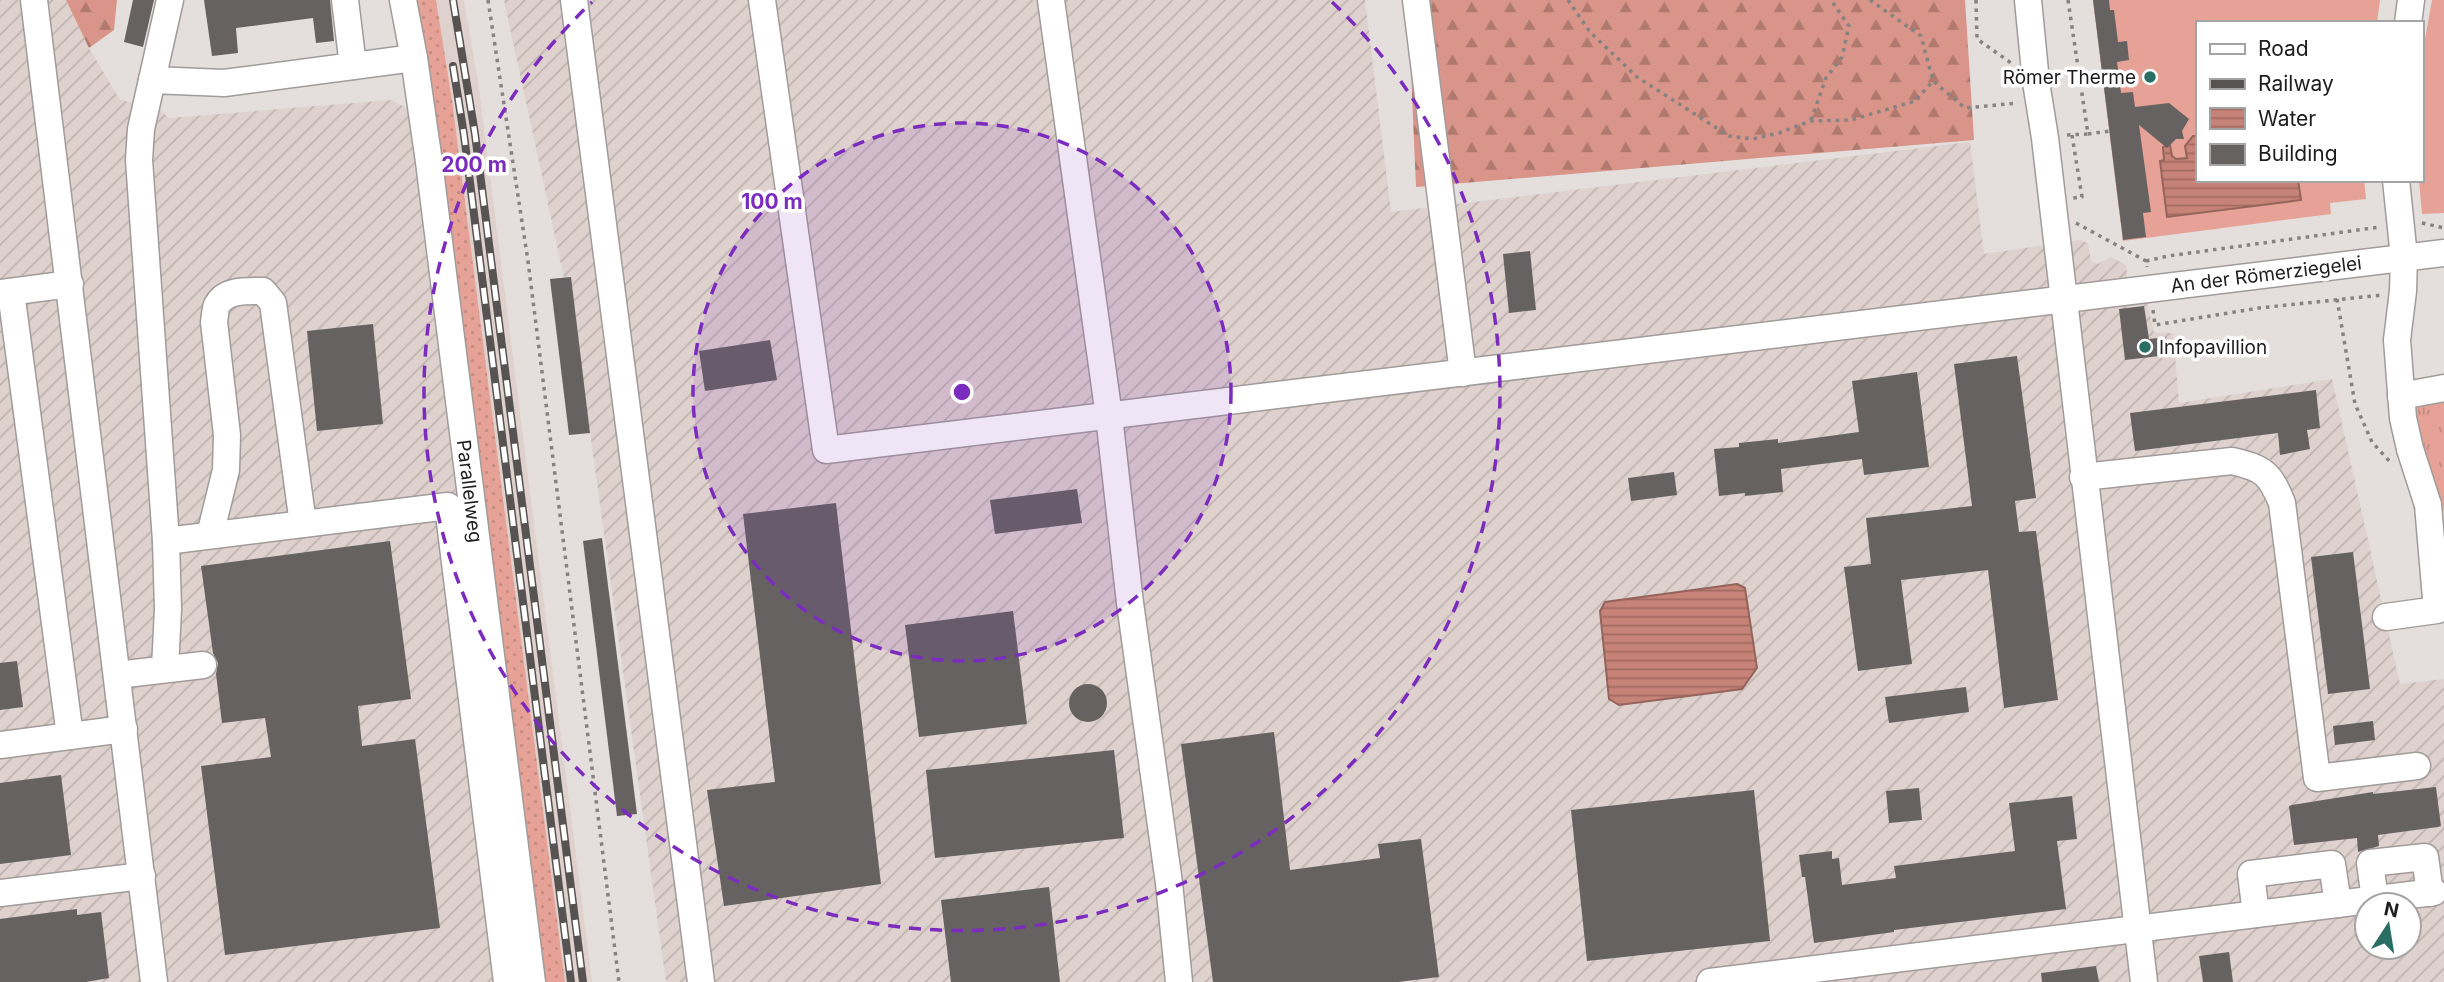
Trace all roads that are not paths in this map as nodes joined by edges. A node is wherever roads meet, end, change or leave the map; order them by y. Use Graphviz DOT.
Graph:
graph roads {
  1 [pos="34,0"];
  2 [pos="170,0"];
  3 [pos="345,0"];
  4 [pos="403,0"];
  5 [pos="574,0"];
  6 [pos="762,0"];
  7 [pos="1051,0"];
  8 [pos="1416,0"];
  9 [pos="2028,0"];
  10 [pos="2411,0"];
  11 [pos="2408,21"];
  12 [pos="414,58"];
  13 [pos="353,66"];
  14 [pos="152,80"];
  15 [pos="2396,182"];
  16 [pos="2444,253"];
  17 [pos="2404,257"];
  18 [pos="70,284"];
  19 [pos="5,293"];
  20 [pos="2063,299"];
  21 [pos="1463,373"];
  22 [pos="2444,388"];
  23 [pos="2401,396"];
  24 [pos="1109,416"];
  25 [pos="2083,477"];
  26 [pos="303,524"];
  27 [pos="210,535"];
  28 [pos="166,541"];
  29 [pos="2386,617"];
  30 [pos="203,665"];
  31 [pos="165,669"];
  32 [pos="117,675"];
  33 [pos="124,729"];
  34 [pos="70,736"];
  35 [pos="0,746"];
  36 [pos="2417,766"];
  37 [pos="142,876"];
  38 [pos="0,893"];
  39 [pos="2375,899"];
  40 [pos="2353,902"];
  41 [pos="2338,904"];
  42 [pos="2256,914"];
  43 [pos="2137,929"];
  44 [pos="155,982"];
  45 [pos="507,982"];
  46 [pos="532,982"];
  47 [pos="701,982"];
  48 [pos="1179,982"];
  49 [pos="1710,982"];
  50 [pos="2144,982"];
  1 -- 18 [label="street"];
  2 -- 14 [label="street"];
  3 -- 13 [label="street"];
  4 -- 12 [label="street, Parallelweg"];
  5 -- 47 [label="street"];
  6 -- 24 [label="street, An der Römerziegelei"];
  7 -- 24 [label="street"];
  8 -- 21 [label="street"];
  9 -- 20 [label="street"];
  10 -- 11 [label="street"];
  12 -- 13 [label="street"];
  12 -- 46 [label="street, Parallelweg"];
  13 -- 14 [label="street"];
  14 -- 28 [label="street"];
  15 -- 17 [label="street"];
  16 -- 17 [label="street, An der Römerziegelei"];
  17 -- 20 [label="street, An der Römerziegelei"];
  17 -- 23 [label="street"];
  18 -- 19 [label="street"];
  18 -- 32 [label="street"];
  19 -- 34 [label="street"];
  20 -- 21 [label="street, An der Römerziegelei"];
  20 -- 25 [label="street"];
  21 -- 24 [label="street, An der Römerziegelei"];
  22 -- 23 [label="street"];
  23 -- 29 [label="street, bridge"];
  24 -- 48 [label="street"];
  25 -- 36 [label="street"];
  25 -- 43 [label="street"];
  26 -- 27 [label="street"];
  26 -- 27 [label="street"];
  26 -- 45 [label="street"];
  27 -- 28 [label="street"];
  28 -- 31 [label="street"];
  30 -- 31 [label="street"];
  31 -- 32 [label="street"];
  32 -- 33 [label="street"];
  33 -- 34 [label="street"];
  33 -- 37 [label="street"];
  34 -- 35 [label="street"];
  37 -- 38 [label="street"];
  37 -- 44 [label="street"];
  39 -- 39 [label="street"];
  40 -- 41 [label="street"];
  41 -- 42 [label="street"];
  41 -- 42 [label="street"];
  42 -- 43 [label="street"];
  43 -- 49 [label="street"];
  43 -- 50 [label="street"];
}
